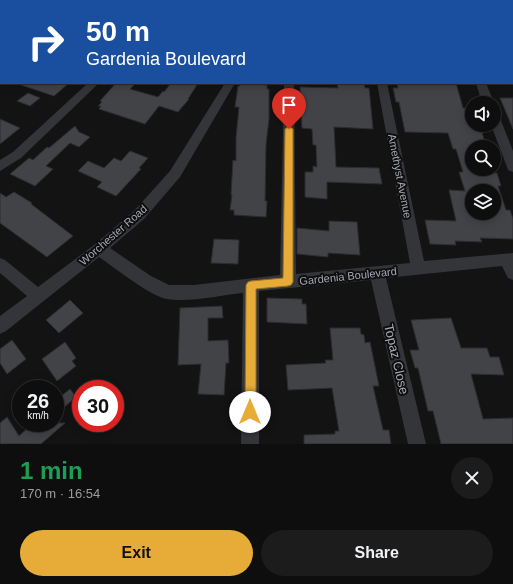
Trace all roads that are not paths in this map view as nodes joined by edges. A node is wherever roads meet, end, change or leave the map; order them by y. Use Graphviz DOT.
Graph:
graph roads {
  1 [pos="93,84"];
  2 [pos="229,84"];
  3 [pos="289,84"];
  4 [pos="382,84"];
  5 [pos="480,84"];
  6 [pos="485,96"];
  7 [pos="499,132"];
  8 [pos="0,166"];
  9 [pos="513,167"];
  10 [pos="99,249"];
  11 [pos="0,264"];
  12 [pos="511,264"];
  13 [pos="418,268"];
  14 [pos="377,273"];
  15 [pos="288,282"];
  16 [pos="251,285"];
  17 [pos="38,297"];
  18 [pos="0,326"];
  19 [pos="250,444"];
  20 [pos="416,444"];
  1 -- 8 [label="street"];
  2 -- 10 [label="street, Worchester Road"];
  3 -- 15 [label="street"];
  4 -- 13 [label="street, Amethyst Avenue"];
  5 -- 6 [label="street"];
  7 -- 9 [label="street"];
  10 -- 16 [label="street, Gardenia Boulevard"];
  10 -- 17 [label="street, Worchester Road"];
  11 -- 17 [label="street"];
  12 -- 13 [label="street, Gardenia Boulevard"];
  13 -- 14 [label="street, Gardenia Boulevard"];
  14 -- 15 [label="street, Gardenia Boulevard"];
  14 -- 20 [label="street, Topaz Close"];
  15 -- 16 [label="street, Gardenia Boulevard"];
  16 -- 19 [label="street"];
  17 -- 18 [label="street, Worchester Road"];
}
